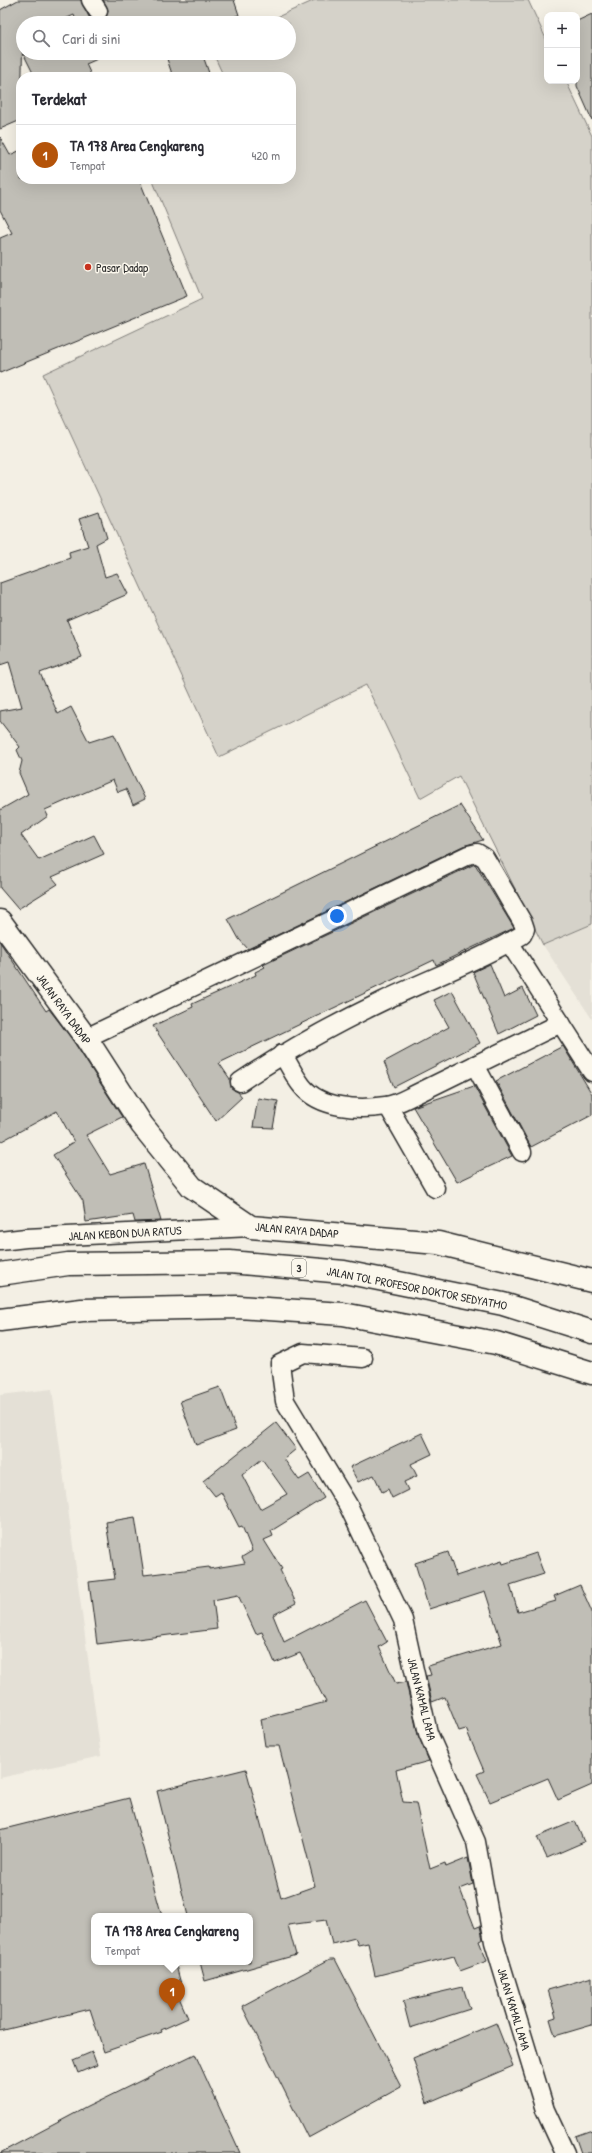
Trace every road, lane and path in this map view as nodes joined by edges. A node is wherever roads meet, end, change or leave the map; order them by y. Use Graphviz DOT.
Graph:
graph roads {
  1 [pos="0,921"];
  2 [pos="509,942"];
  3 [pos="561,1023"];
  4 [pos="86,1038"];
  5 [pos="282,1054"];
  6 [pos="475,1065"];
  7 [pos="592,1072"];
  8 [pos="240,1082"];
  9 [pos="388,1106"];
  10 [pos="522,1152"];
  11 [pos="435,1188"];
  12 [pos="251,1227"];
  13 [pos="0,1241"];
  14 [pos="0,1274"];
  15 [pos="592,1281"];
  16 [pos="0,1320"];
  17 [pos="592,1332"];
  18 [pos="363,1358"];
  19 [pos="592,1373"];
  20 [pos="565,2153"];
  1 -- 4 [label="main road, JALAN RAYA DADAP"];
  2 -- 3 [label="street"];
  2 -- 4 [label="street"];
  2 -- 5 [label="street"];
  3 -- 6 [label="street"];
  3 -- 7 [label="street"];
  4 -- 12 [label="main road, JALAN RAYA DADAP"];
  5 -- 8 [label="street"];
  5 -- 9 [label="street"];
  6 -- 9 [label="street"];
  6 -- 10 [label="street"];
  9 -- 11 [label="street"];
  12 -- 13 [label="street, JALAN KEBON DUA RATUS"];
  12 -- 15 [label="main road, JALAN RAYA DADAP"];
  14 -- 17 [label="main road, JALAN TOL PROFESOR DOKTOR SEDYATMO / 3"];
  16 -- 19 [label="main road"];
  18 -- 20 [label="street, JALAN KAMAL LAMA"];
}
